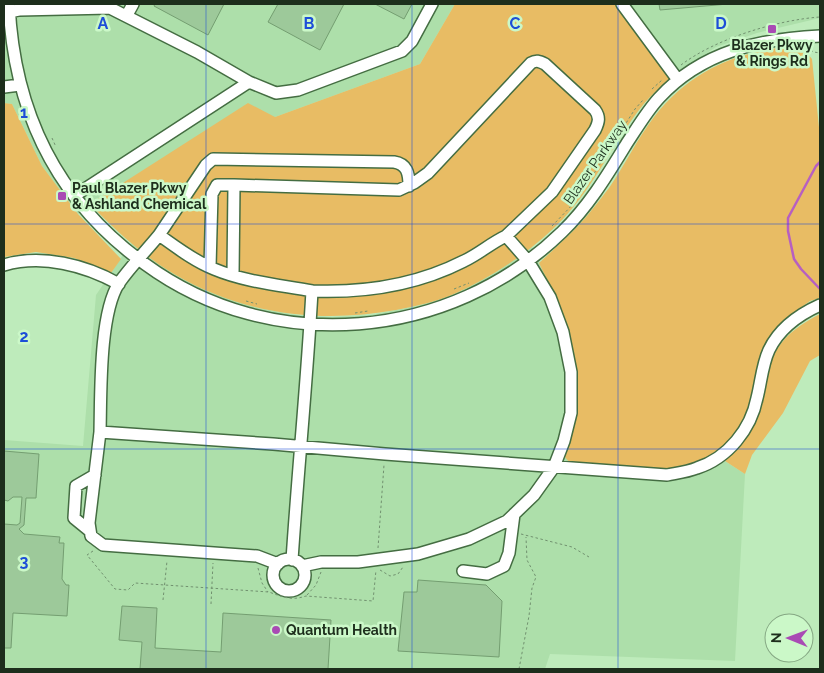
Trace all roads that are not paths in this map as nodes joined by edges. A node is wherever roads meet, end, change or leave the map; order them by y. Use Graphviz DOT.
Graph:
graph roads {
  1 [pos="133,4"];
  2 [pos="432,4"];
  3 [pos="622,4"];
  4 [pos="9,8"];
  5 [pos="127,15"];
  6 [pos="820,36"];
  7 [pos="678,80"];
  8 [pos="249,82"];
  9 [pos="20,84"];
  10 [pos="4,87"];
  11 [pos="234,185"];
  12 [pos="409,186"];
  13 [pos="74,196"];
  14 [pos="159,235"];
  15 [pos="506,236"];
  16 [pos="139,260"];
  17 [pos="528,261"];
  18 [pos="4,265"];
  19 [pos="210,267"];
  20 [pos="233,275"];
  21 [pos="118,284"];
  22 [pos="312,291"];
  23 [pos="820,305"];
  24 [pos="310,324"];
  25 [pos="100,432"];
  26 [pos="300,447"];
  27 [pos="554,467"];
  28 [pos="95,475"];
  29 [pos="514,514"];
  30 [pos="90,531"];
  31 [pos="292,560"];
  32 [pos="278,564"];
  33 [pos="302,566"];
  34 [pos="463,571"];
  1 -- 5 [label="street"];
  2 -- 8 [label="street"];
  3 -- 7 [label="street"];
  4 -- 5 [label="street"];
  4 -- 9 [label="street, Blazer Parkway"];
  5 -- 8 [label="street"];
  6 -- 7 [label="street, Blazer Parkway"];
  7 -- 17 [label="street, Blazer Parkway"];
  8 -- 13 [label="street"];
  9 -- 10 [label="street"];
  9 -- 13 [label="street, Blazer Parkway"];
  11 -- 12 [label="street"];
  11 -- 19 [label="street"];
  11 -- 20 [label="street"];
  12 -- 14 [label="street"];
  12 -- 15 [label="street"];
  13 -- 16 [label="street, Blazer Parkway"];
  14 -- 16 [label="street"];
  14 -- 19 [label="street"];
  15 -- 17 [label="street"];
  15 -- 22 [label="street"];
  16 -- 21 [label="street"];
  16 -- 24 [label="street, Blazer Parkway"];
  17 -- 24 [label="street, Blazer Parkway"];
  17 -- 27 [label="street"];
  18 -- 21 [label="street"];
  19 -- 20 [label="street"];
  20 -- 22 [label="street"];
  21 -- 25 [label="street"];
  22 -- 24 [label="street"];
  23 -- 27 [label="street"];
  24 -- 26 [label="street"];
  25 -- 26 [label="street"];
  25 -- 28 [label="street"];
  26 -- 27 [label="street"];
  26 -- 31 [label="street"];
  27 -- 29 [label="street"];
  28 -- 30 [label="street"];
  28 -- 30 [label="street"];
  29 -- 33 [label="street"];
  29 -- 34 [label="street"];
  30 -- 32 [label="street"];
  31 -- 32 [label="street"];
  31 -- 33 [label="street"];
  32 -- 33 [label="street"];
}
